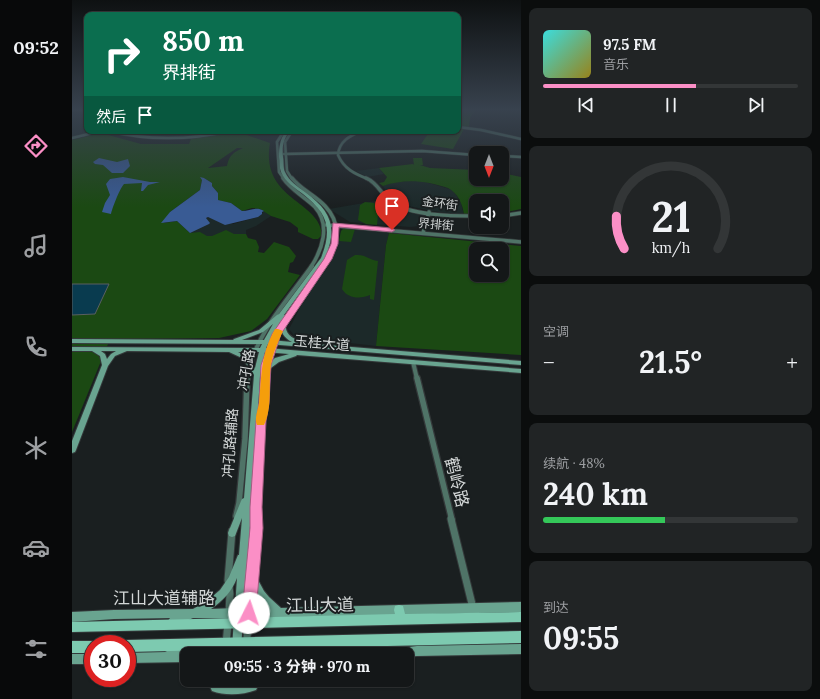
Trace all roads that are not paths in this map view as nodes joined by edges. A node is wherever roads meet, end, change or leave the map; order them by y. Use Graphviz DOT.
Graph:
graph roads {
  1 [pos="279,142"];
  2 [pos="285,142"];
  3 [pos="341,142"];
  4 [pos="338,153"];
  5 [pos="281,154"];
  6 [pos="469,154"];
  7 [pos="509,156"];
  8 [pos="521,157"];
  9 [pos="284,166"];
  10 [pos="287,181"];
  11 [pos="296,185"];
  12 [pos="429,212"];
  13 [pos="521,213"];
  14 [pos="469,215"];
  15 [pos="509,215"];
  16 [pos="330,225"];
  17 [pos="423,233"];
  18 [pos="336,237"];
  19 [pos="521,242"];
  20 [pos="328,244"];
  21 [pos="319,263"];
  22 [pos="308,270"];
  23 [pos="284,312"];
  24 [pos="269,325"];
  25 [pos="282,326"];
  26 [pos="72,341"];
  27 [pos="89,341"];
  28 [pos="166,341"];
  29 [pos="224,342"];
  30 [pos="262,342"];
  31 [pos="273,343"];
  32 [pos="308,346"];
  33 [pos="72,349"];
  34 [pos="86,349"];
  35 [pos="131,349"];
  36 [pos="164,349"];
  37 [pos="222,349"];
  38 [pos="260,350"];
  39 [pos="270,350"];
  40 [pos="301,353"];
  41 [pos="413,362"];
  42 [pos="521,363"];
  43 [pos="105,365"];
  44 [pos="251,365"];
  45 [pos="266,368"];
  46 [pos="521,371"];
  47 [pos="257,375"];
  48 [pos="264,403"];
  49 [pos="253,424"];
  50 [pos="72,450"];
  51 [pos="248,496"];
  52 [pos="232,533"];
  53 [pos="243,553"];
  54 [pos="252,577"];
  55 [pos="229,586"];
  56 [pos="521,607"];
  57 [pos="473,608"];
  58 [pos="196,613"];
  59 [pos="229,613"];
  60 [pos="239,613"];
  61 [pos="280,613"];
  62 [pos="400,615"];
  63 [pos="72,617"];
  64 [pos="521,617"];
  65 [pos="241,622"];
  66 [pos="301,623"];
  67 [pos="164,626"];
  68 [pos="72,627"];
  69 [pos="521,637"];
  70 [pos="317,642"];
  71 [pos="136,646"];
  72 [pos="162,646"];
  73 [pos="72,647"];
  74 [pos="84,647"];
  75 [pos="180,647"];
  76 [pos="235,647"];
  77 [pos="271,647"];
  78 [pos="304,647"];
  79 [pos="521,649"];
  80 [pos="414,651"];
  81 [pos="180,654"];
  82 [pos="180,657"];
  83 [pos="136,658"];
  84 [pos="72,659"];
  85 [pos="84,659"];
  1 -- 5 [label="street"];
  2 -- 5 [label="street"];
  3 -- 4 [label="street"];
  4 -- 5 [label="street"];
  4 -- 6 [label="street"];
  4 -- 12 [label="street, 金环街"];
  5 -- 9 [label="street"];
  5 -- 10 [label="street"];
  7 -- 8 [label="street"];
  9 -- 10 [label="main road"];
  9 -- 11 [label="street"];
  10 -- 11 [label="main road"];
  10 -- 16 [label="street, 冲孔路辅路"];
  11 -- 16 [label="street"];
  12 -- 14 [label="street, 金环街"];
  12 -- 17 [label="street"];
  13 -- 15 [label="street"];
  16 -- 17 [label="street, 界排街"];
  16 -- 18 [label="street, 冲孔路辅路"];
  16 -- 20 [label="main road, 冲孔路"];
  16 -- 22 [label="street"];
  17 -- 19 [label="street, 界排街"];
  18 -- 20 [label="main road"];
  18 -- 25 [label="street, 冲孔路辅路"];
  20 -- 21 [label="main road, 冲孔路"];
  21 -- 22 [label="main road"];
  21 -- 23 [label="main road, 冲孔路"];
  22 -- 24 [label="street"];
  23 -- 24 [label="main road"];
  23 -- 25 [label="main road"];
  23 -- 30 [label="main road, 冲孔路"];
  24 -- 29 [label="main road"];
  24 -- 30 [label="street"];
  25 -- 31 [label="street, 冲孔路辅路"];
  25 -- 32 [label="main road"];
  26 -- 27 [label="main road, 玉桂大道"];
  27 -- 28 [label="main road, 玉桂大道"];
  27 -- 34 [label="main road"];
  28 -- 29 [label="main road, 玉桂大道"];
  28 -- 36 [label="main road"];
  29 -- 30 [label="main road, 玉桂大道"];
  30 -- 31 [label="main road, 玉桂大道"];
  30 -- 38 [label="main road, 冲孔路"];
  31 -- 32 [label="main road, 玉桂大道"];
  31 -- 39 [label="street, 冲孔路辅路"];
  32 -- 42 [label="main road, 玉桂大道"];
  33 -- 34 [label="main road, 玉桂大道"];
  34 -- 35 [label="main road, 玉桂大道"];
  34 -- 43 [label="main road"];
  35 -- 36 [label="main road, 玉桂大道"];
  35 -- 43 [label="main road"];
  36 -- 37 [label="main road, 玉桂大道"];
  37 -- 38 [label="main road, 玉桂大道"];
  37 -- 44 [label="main road"];
  38 -- 39 [label="main road, 玉桂大道"];
  38 -- 44 [label="street, 冲孔路辅路"];
  38 -- 47 [label="main road, 冲孔路"];
  39 -- 40 [label="main road, 玉桂大道"];
  39 -- 45 [label="street, 冲孔路辅路"];
  40 -- 41 [label="main road, 玉桂大道"];
  40 -- 45 [label="main road"];
  41 -- 46 [label="main road, 玉桂大道"];
  41 -- 57 [label="street, 鹤岭路"];
  43 -- 50 [label="main road"];
  44 -- 47 [label="main road"];
  44 -- 52 [label="street, 冲孔路辅路"];
  45 -- 47 [label="main road"];
  45 -- 48 [label="street, 冲孔路辅路"];
  47 -- 49 [label="main road, 冲孔路"];
  48 -- 49 [label="main road"];
  48 -- 54 [label="street, 冲孔路辅路"];
  49 -- 51 [label="main road, 冲孔路"];
  51 -- 52 [label="main road"];
  51 -- 53 [label="main road, 冲孔路"];
  52 -- 55 [label="street, 冲孔路辅路"];
  53 -- 54 [label="main road"];
  53 -- 55 [label="main road"];
  53 -- 60 [label="main road, 冲孔路"];
  54 -- 61 [label="main road"];
  54 -- 65 [label="street, 冲孔路辅路"];
  55 -- 58 [label="main road"];
  55 -- 59 [label="street, 冲孔路辅路"];
  56 -- 57 [label="main road, 江山大道辅路"];
  57 -- 62 [label="main road, 江山大道辅路"];
  58 -- 59 [label="main road, 江山大道辅路"];
  58 -- 63 [label="main road, 江山大道辅路"];
  58 -- 67 [label="main road"];
  59 -- 60 [label="main road, 江山大道辅路"];
  59 -- 65 [label="street, 冲孔路辅路"];
  60 -- 65 [label="main road, 江山大道辅路"];
  61 -- 62 [label="main road, 江山大道辅路"];
  61 -- 65 [label="main road, 江山大道辅路"];
  61 -- 66 [label="main road"];
  62 -- 64 [label="main road, 江山大道"];
  62 -- 66 [label="main road, 江山大道"];
  65 -- 66 [label="main road, 江山大道"];
  65 -- 67 [label="main road, 江山大道"];
  65 -- 76 [label="main road"];
  67 -- 68 [label="main road, 江山大道"];
  69 -- 70 [label="main road"];
  70 -- 77 [label="main road"];
  70 -- 78 [label="main road"];
  71 -- 72 [label="main road"];
  72 -- 75 [label="main road"];
  72 -- 81 [label="main road"];
  73 -- 74 [label="main road"];
  79 -- 80 [label="main road"];
  82 -- 83 [label="main road"];
  84 -- 85 [label="main road"];
}
